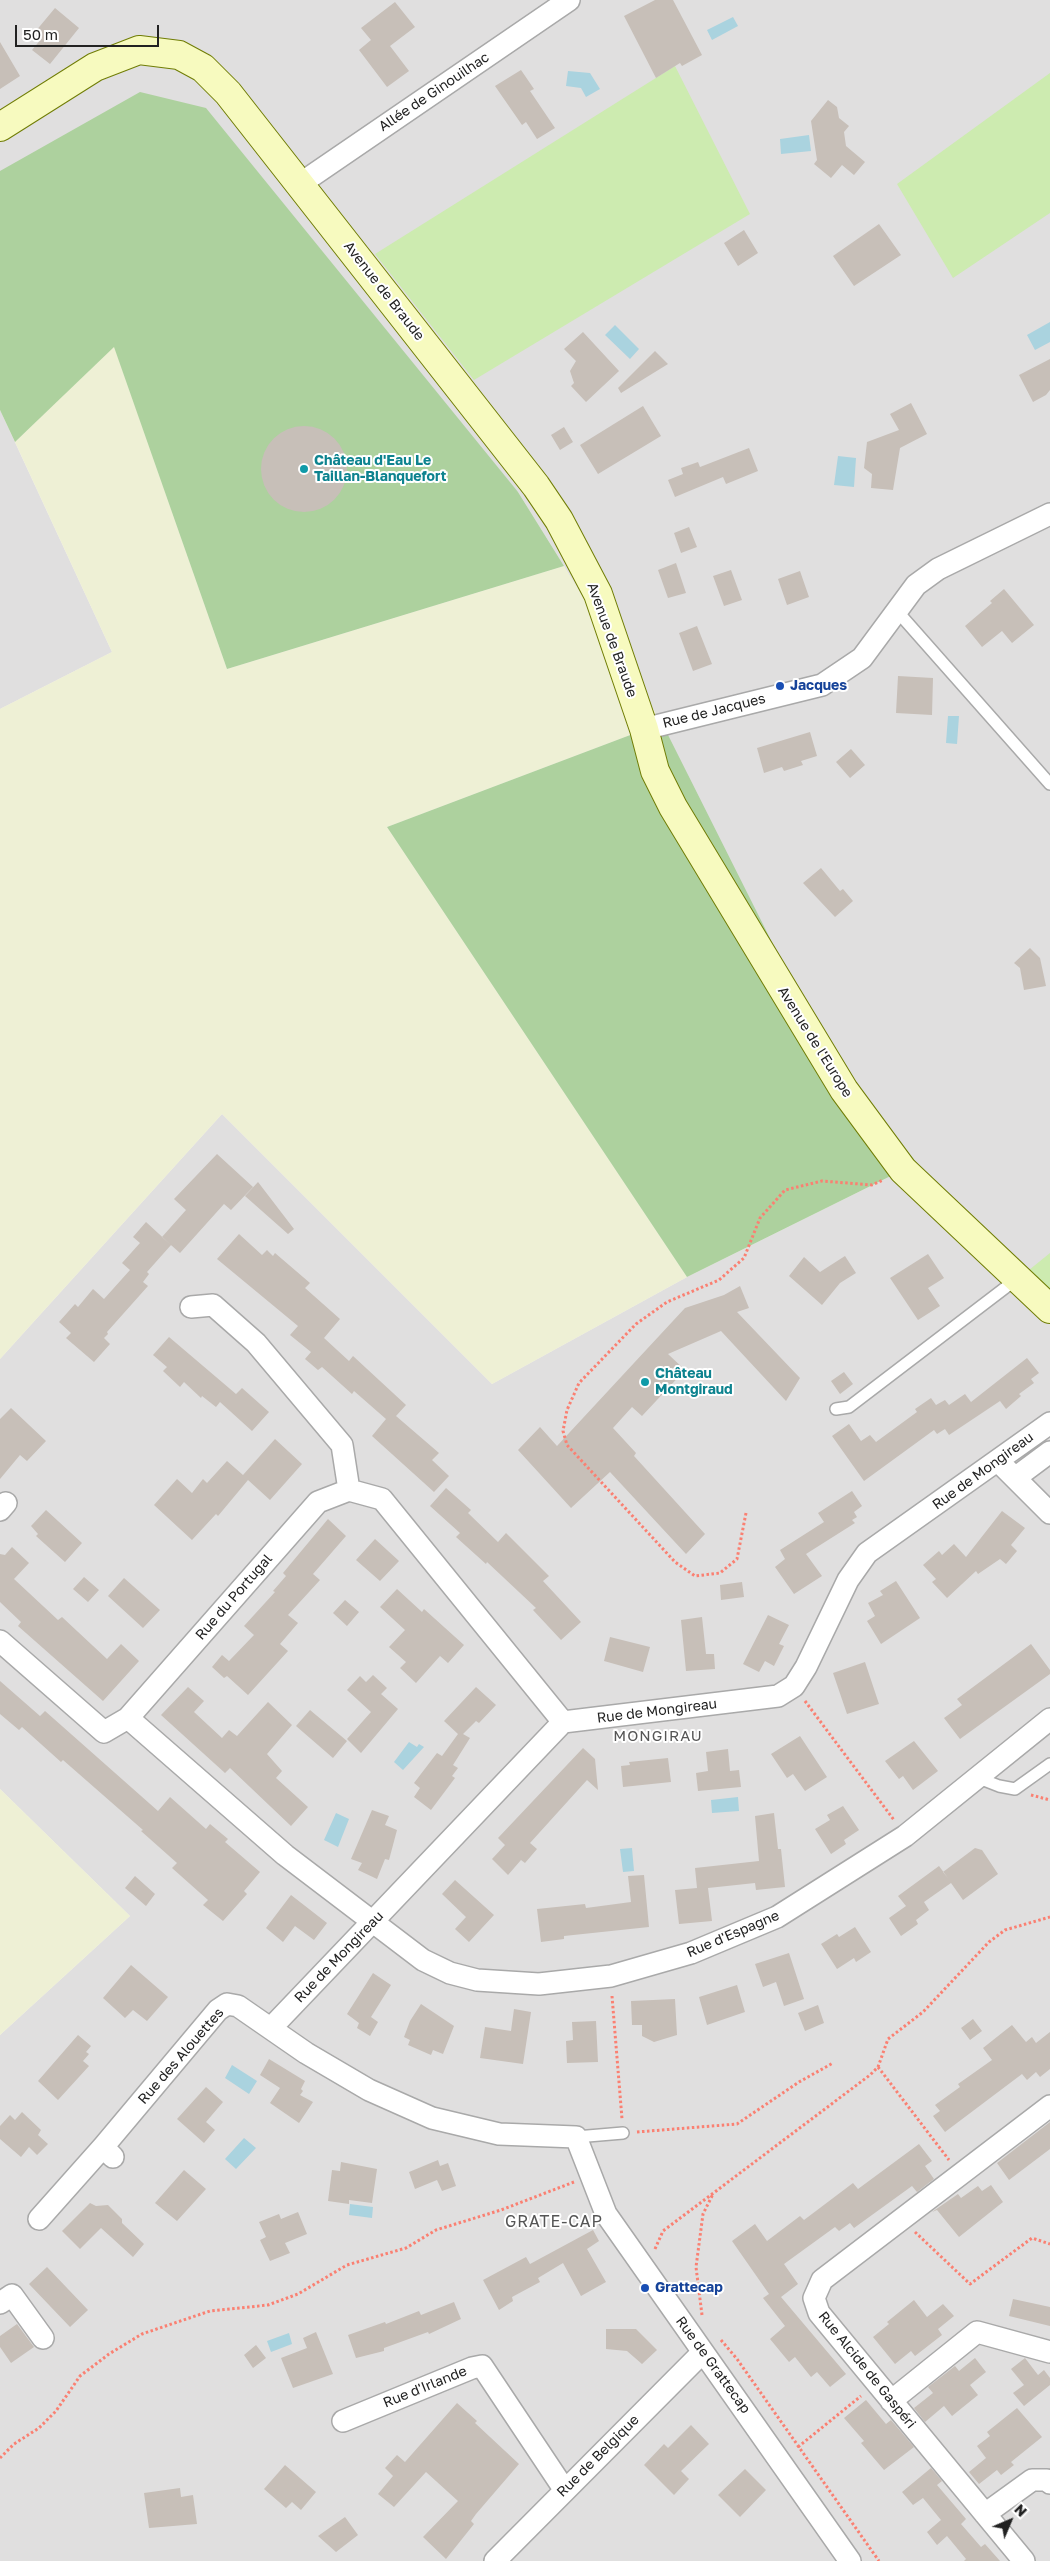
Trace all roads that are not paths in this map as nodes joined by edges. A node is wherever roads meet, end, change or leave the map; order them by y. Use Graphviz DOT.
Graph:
graph roads {
  1 [pos="569,0"];
  2 [pos="0,127"];
  3 [pos="300,184"];
  4 [pos="1050,514"];
  5 [pos="897,611"];
  6 [pos="644,729"];
  7 [pos="1050,784"];
  8 [pos="1019,1278"];
  9 [pos="191,1307"];
  10 [pos="1050,1309"];
  11 [pos="836,1409"];
  12 [pos="1050,1423"];
  13 [pos="1050,1452"];
  14 [pos="998,1461"];
  15 [pos="1015,1478"];
  16 [pos="350,1490"];
  17 [pos="1050,1513"];
  18 [pos="0,1641"];
  19 [pos="128,1718"];
  20 [pos="1050,1719"];
  21 [pos="563,1722"];
  22 [pos="1050,1764"];
  23 [pos="976,1778"];
  24 [pos="373,1921"];
  25 [pos="271,2028"];
  26 [pos="1050,2106"];
  27 [pos="623,2133"];
  28 [pos="576,2136"];
  29 [pos="39,2219"];
  30 [pos="0,2304"];
  31 [pos="43,2338"];
  32 [pos="703,2352"];
  33 [pos="1050,2352"];
  34 [pos="891,2401"];
  35 [pos="343,2421"];
  36 [pos="1050,2483"];
  37 [pos="564,2489"];
  38 [pos="985,2514"];
  39 [pos="494,2561"];
  40 [pos="850,2561"];
  41 [pos="1024,2561"];
  1 -- 3 [label="street, Allée de Ginouilhac"];
  2 -- 3 [label="street, Avenue de Braude"];
  3 -- 6 [label="street, Avenue de Braude"];
  4 -- 5 [label="street, Rue de Jacques"];
  5 -- 6 [label="street, Rue de Jacques"];
  5 -- 7 [label="lane"];
  6 -- 8 [label="street, Avenue de l'Europe"];
  8 -- 10 [label="street, Avenue de l'Europe"];
  8 -- 11 [label="lane"];
  9 -- 16 [label="street"];
  12 -- 14 [label="street, Rue de Mongireau"];
  13 -- 15 [label="street, Rue de Mongireau"];
  14 -- 15 [label="street"];
  14 -- 21 [label="street, Rue de Mongireau"];
  15 -- 17 [label="street"];
  16 -- 19 [label="street, Rue du Portugal"];
  16 -- 21 [label="street"];
  18 -- 19 [label="street, Rue du Portugal"];
  19 -- 24 [label="street"];
  20 -- 23 [label="street, Rue d'Espagne"];
  21 -- 24 [label="street, Rue de Mongireau"];
  22 -- 23 [label="lane"];
  23 -- 24 [label="street, Rue d'Espagne"];
  24 -- 25 [label="street, Rue de Mongireau"];
  25 -- 28 [label="street"];
  25 -- 29 [label="street, Rue des Alouettes"];
  26 -- 34 [label="street, Rue Alcide de Gaspéri"];
  27 -- 28 [label="lane"];
  28 -- 32 [label="street, Rue de Grattecap"];
  30 -- 31 [label="street"];
  32 -- 37 [label="street, Rue de Belgique"];
  32 -- 40 [label="street, Rue de Grattecap"];
  33 -- 34 [label="street"];
  34 -- 38 [label="street, Rue Alcide de Gaspéri"];
  35 -- 37 [label="street, Rue d'Irlande"];
  36 -- 38 [label="street"];
  37 -- 39 [label="street, Rue de Belgique"];
  38 -- 41 [label="street, Rue Alcide de Gaspéri"];
}
